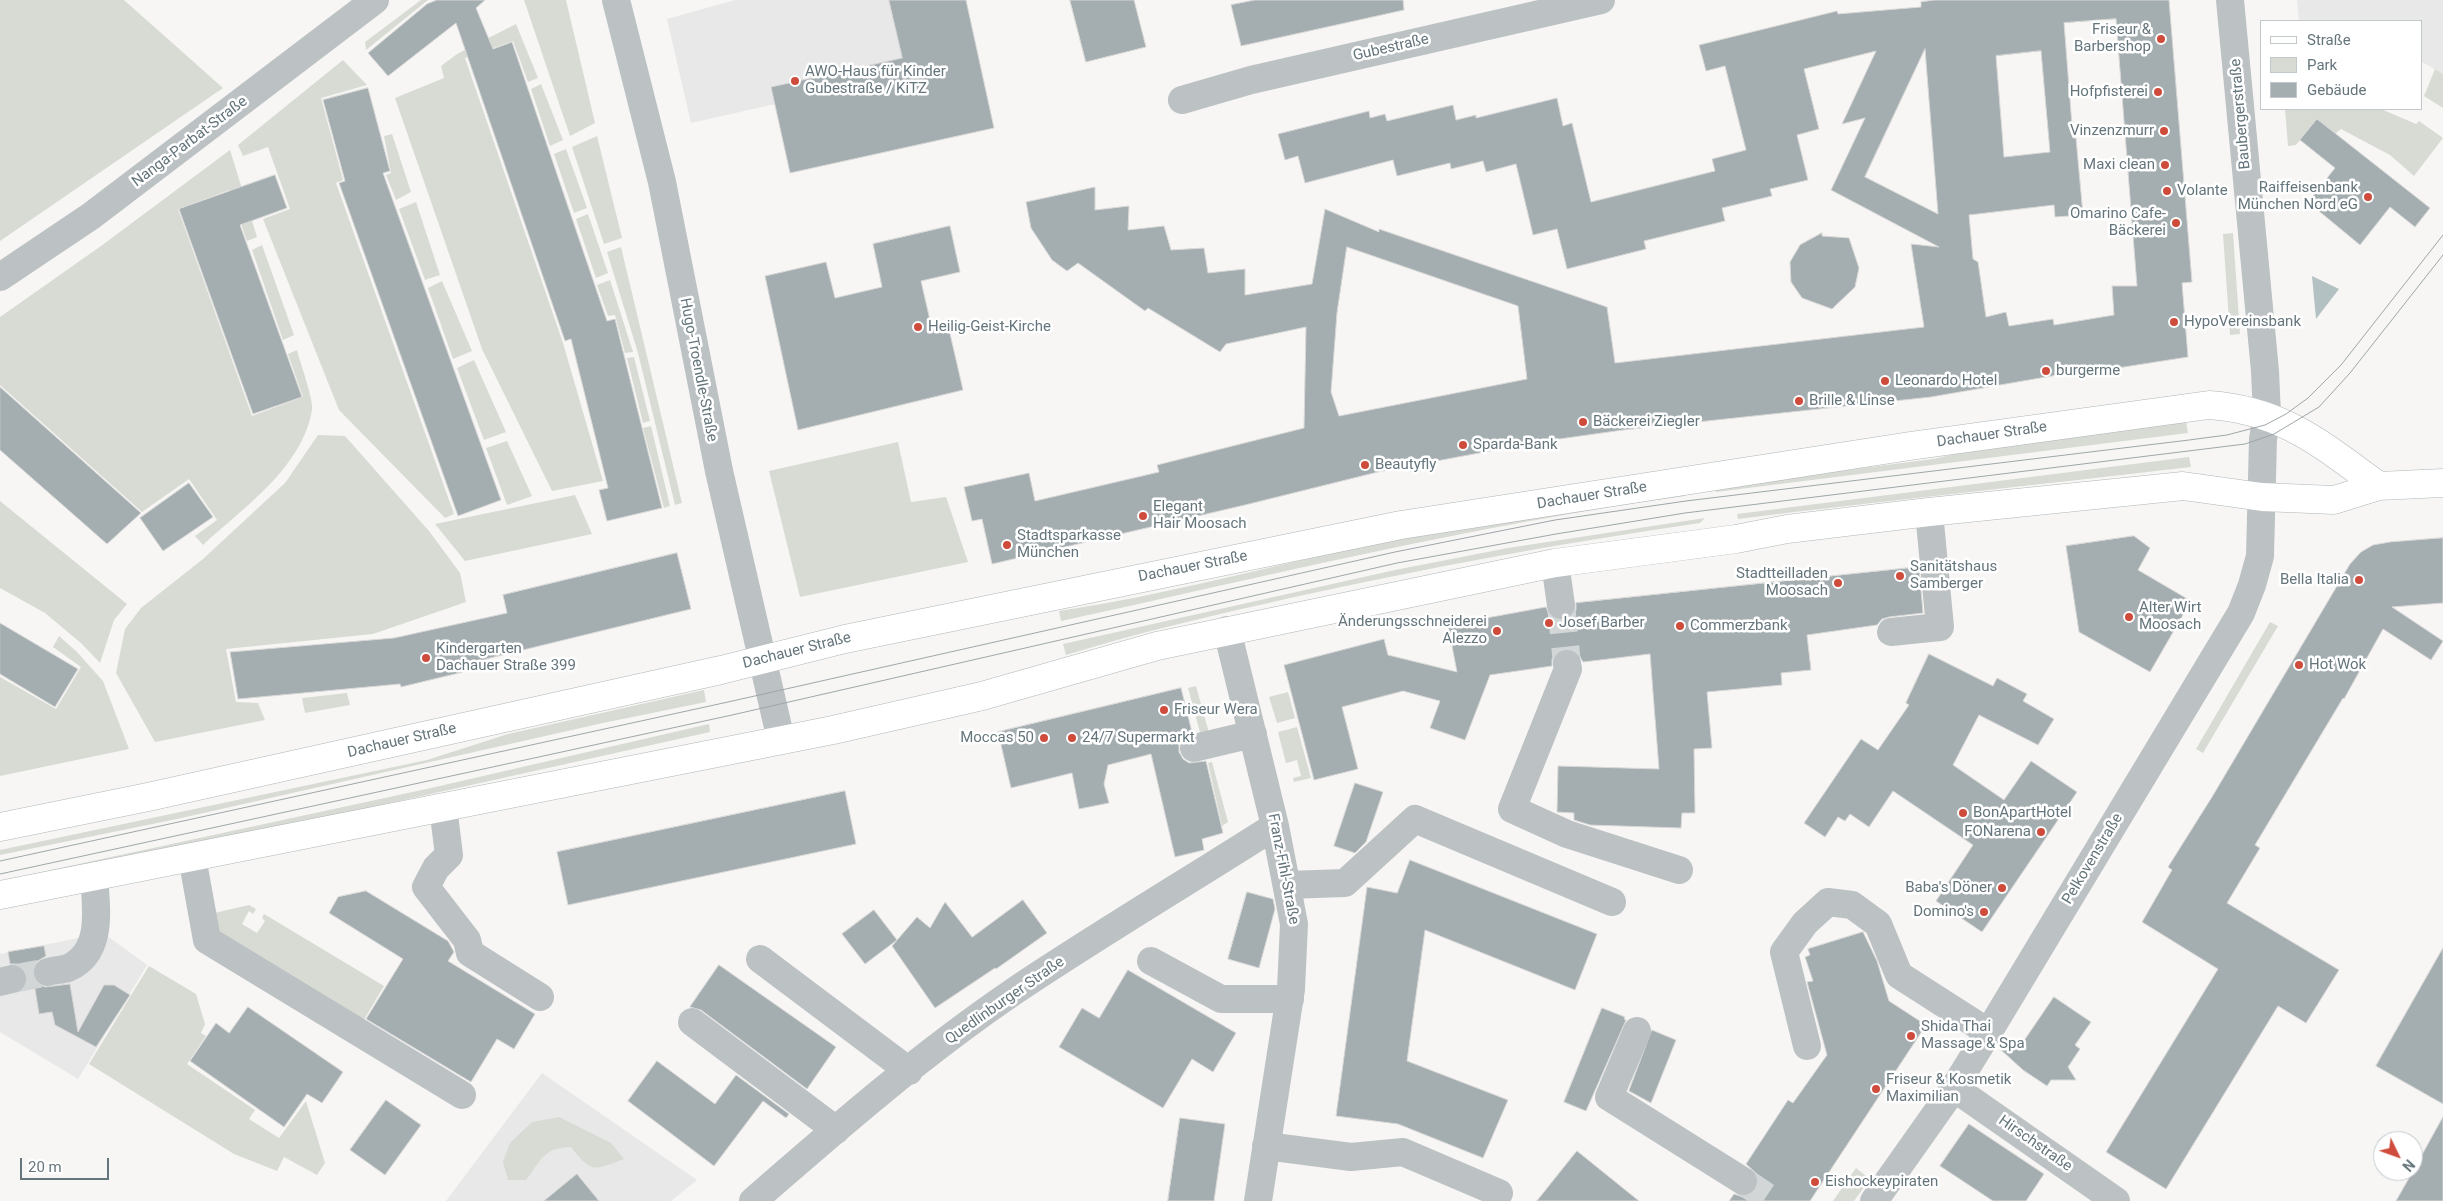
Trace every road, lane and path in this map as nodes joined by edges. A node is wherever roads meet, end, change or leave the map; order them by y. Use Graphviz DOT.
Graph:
graph roads {
  1 [pos="375,0"];
  2 [pos="616,0"];
  3 [pos="1601,0"];
  4 [pos="2230,0"];
  5 [pos="1182,100"];
  6 [pos="0,277"];
  7 [pos="2267,415"];
  8 [pos="2443,483"];
  9 [pos="2379,486"];
  10 [pos="2262,497"];
  11 [pos="1929,512"];
  12 [pos="1555,563"];
  13 [pos="1561,605"];
  14 [pos="1227,630"];
  15 [pos="1891,632"];
  16 [pos="761,659"];
  17 [pos="1567,664"];
  18 [pos="1253,734"];
  19 [pos="781,740"];
  20 [pos="1194,748"];
  21 [pos="443,807"];
  22 [pos="1276,826"];
  23 [pos="0,827"];
  24 [pos="192,857"];
  25 [pos="1679,870"];
  26 [pos="94,876"];
  27 [pos="1287,885"];
  28 [pos="0,895"];
  29 [pos="1612,902"];
  30 [pos="760,959"];
  31 [pos="1151,961"];
  32 [pos="48,972"];
  33 [pos="540,996"];
  34 [pos="1290,999"];
  35 [pos="692,1022"];
  36 [pos="1637,1031"];
  37 [pos="1988,1032"];
  38 [pos="1807,1046"];
  39 [pos="909,1070"];
  40 [pos="1954,1088"];
  41 [pos="462,1095"];
  42 [pos="836,1130"];
  43 [pos="1266,1146"];
  44 [pos="1743,1181"];
  45 [pos="1500,1193"];
  46 [pos="754,1201"];
  47 [pos="1258,1201"];
  48 [pos="1874,1201"];
  49 [pos="2116,1201"];
  1 -- 6 [label="street, Nanga-Parbat-Straße"];
  2 -- 16 [label="street, Hugo-Troendle-Straße"];
  3 -- 5 [label="street, Gubestraße"];
  4 -- 7 [label="street, Baubergerstraße"];
  7 -- 9 [label="main road, Dachauer Straße"];
  7 -- 10 [label="street, Baubergerstraße"];
  7 -- 16 [label="main road, Dachauer Straße"];
  8 -- 9 [label="main road"];
  9 -- 10 [label="main road"];
  10 -- 11 [label="main road"];
  10 -- 37 [label="street, Pelkovenstraße"];
  11 -- 12 [label="main road"];
  11 -- 15 [label="street"];
  12 -- 13 [label="street"];
  12 -- 14 [label="main road"];
  14 -- 18 [label="street, Franz-Fihl-Straße"];
  14 -- 19 [label="main road"];
  16 -- 19 [label="street, Hugo-Troendle-Straße"];
  16 -- 23 [label="main road, Dachauer Straße"];
  17 -- 25 [label="street"];
  18 -- 20 [label="street"];
  18 -- 22 [label="street, Franz-Fihl-Straße"];
  19 -- 21 [label="main road"];
  21 -- 24 [label="main road"];
  21 -- 33 [label="street"];
  22 -- 27 [label="street, Franz-Fihl-Straße"];
  22 -- 39 [label="street, Quedlinburger Straße"];
  24 -- 26 [label="main road"];
  24 -- 41 [label="street"];
  26 -- 28 [label="main road"];
  26 -- 32 [label="street"];
  27 -- 29 [label="street"];
  27 -- 34 [label="street, Franz-Fihl-Straße"];
  30 -- 39 [label="street"];
  31 -- 34 [label="street"];
  34 -- 43 [label="street, Franz-Fihl-Straße"];
  35 -- 42 [label="street"];
  36 -- 44 [label="street"];
  37 -- 38 [label="street"];
  37 -- 40 [label="street, Pelkovenstraße"];
  39 -- 42 [label="street, Quedlinburger Straße"];
  40 -- 48 [label="street, Pelkovenstraße"];
  40 -- 49 [label="street, Hirschstraße"];
  42 -- 46 [label="street, Quedlinburger Straße"];
  43 -- 45 [label="street"];
  43 -- 47 [label="street, Franz-Fihl-Straße"];
}
